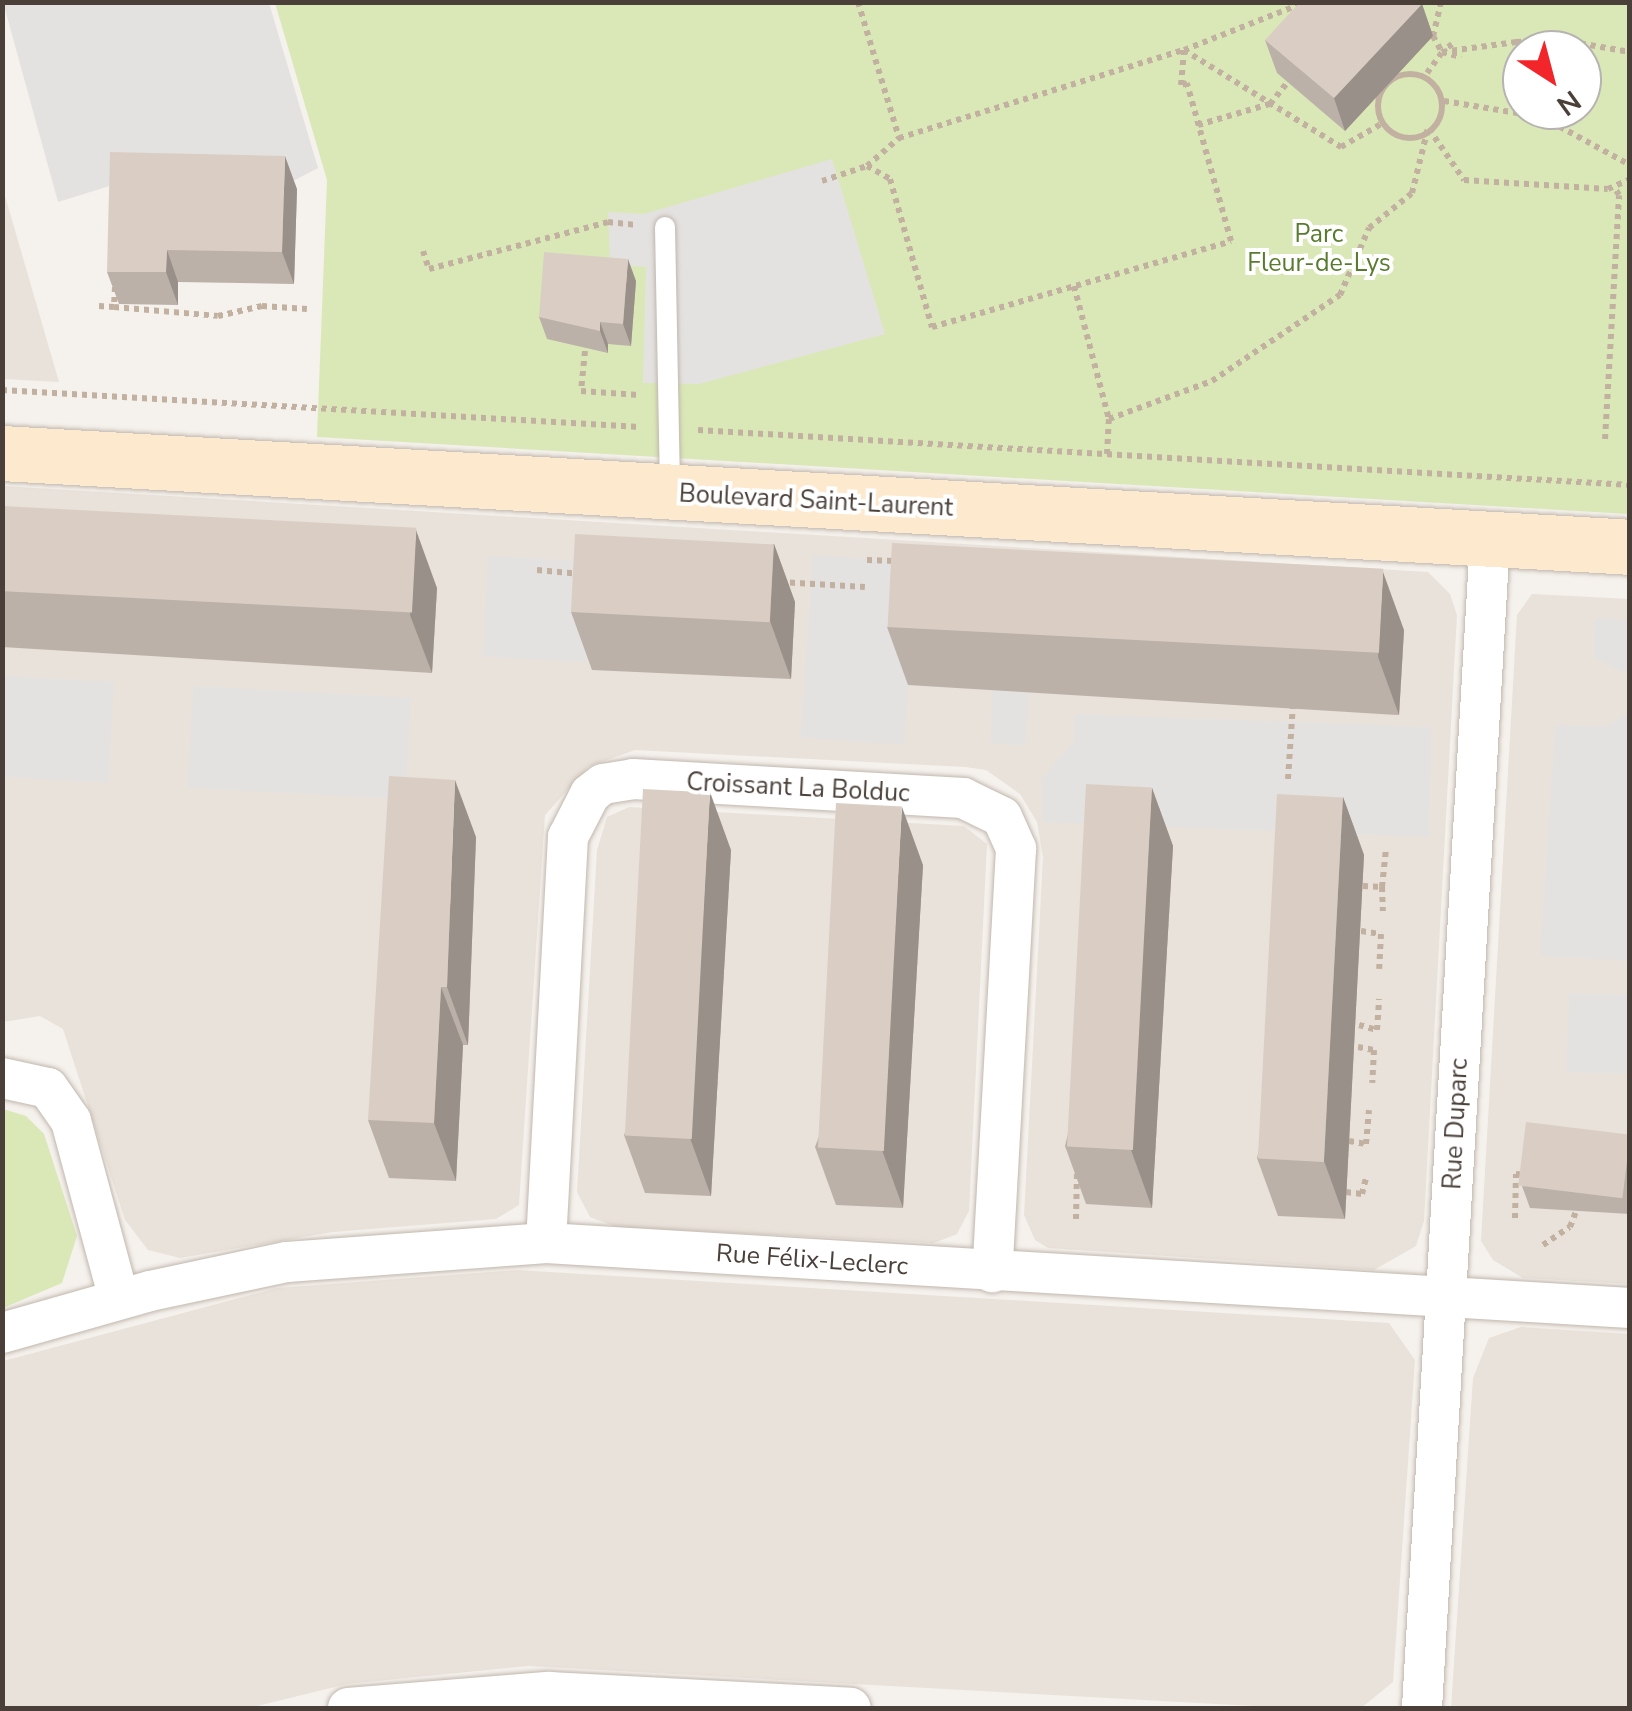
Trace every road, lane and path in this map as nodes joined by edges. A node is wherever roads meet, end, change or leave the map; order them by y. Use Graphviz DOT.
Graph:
graph roads {
  1 [pos="858,2"];
  2 [pos="1306,2"];
  3 [pos="1441,2"];
  4 [pos="1452,44"];
  5 [pos="1184,50"];
  6 [pos="1442,52"];
  7 [pos="1630,52"];
  8 [pos="1462,57"];
  9 [pos="1427,73"];
  10 [pos="1288,82"];
  11 [pos="1444,100"];
  12 [pos="1270,104"];
  13 [pos="1381,124"];
  14 [pos="1198,125"];
  15 [pos="1428,128"];
  16 [pos="899,138"];
  17 [pos="1341,148"];
  18 [pos="1332,155"];
  19 [pos="1630,165"];
  20 [pos="867,166"];
  21 [pos="1630,179"];
  22 [pos="822,180"];
  23 [pos="1614,187"];
  24 [pos="608,222"];
  25 [pos="665,227"];
  26 [pos="424,252"];
  27 [pos="116,271"];
  28 [pos="1074,286"];
  29 [pos="99,306"];
  30 [pos="114,307"];
  31 [pos="307,309"];
  32 [pos="585,351"];
  33 [pos="2,390"];
  34 [pos="645,396"];
  35 [pos="1109,419"];
  36 [pos="643,427"];
  37 [pos="700,430"];
  38 [pos="1605,440"];
  39 [pos="2,453"];
  40 [pos="1107,454"];
  41 [pos="1630,485"];
  42 [pos="670,493"];
  43 [pos="1490,540"];
  44 [pos="1630,547"];
  45 [pos="867,560"];
  46 [pos="900,562"];
  47 [pos="537,570"];
  48 [pos="591,575"];
  49 [pos="761,580"];
  50 [pos="865,587"];
  51 [pos="1294,685"];
  52 [pos="1288,779"];
  53 [pos="1386,849"];
  54 [pos="1363,886"];
  55 [pos="1382,887"];
  56 [pos="1383,911"];
  57 [pos="1360,931"];
  58 [pos="1379,969"];
  59 [pos="1379,999"];
  60 [pos="1359,1026"];
  61 [pos="1358,1048"];
  62 [pos="2,1078"];
  63 [pos="1372,1082"];
  64 [pos="1368,1110"];
  65 [pos="1349,1141"];
  66 [pos="1075,1155"];
  67 [pos="1076,1171"];
  68 [pos="1088,1172"];
  69 [pos="1532,1175"];
  70 [pos="1366,1178"];
  71 [pos="1346,1192"];
  72 [pos="1576,1211"];
  73 [pos="1516,1218"];
  74 [pos="1076,1219"];
  75 [pos="546,1243"];
  76 [pos="1543,1245"];
  77 [pos="992,1272"];
  78 [pos="1447,1298"];
  79 [pos="119,1300"];
  80 [pos="1630,1308"];
  81 [pos="2,1333"];
  82 [pos="348,1708"];
  83 [pos="850,1708"];
  84 [pos="1422,1708"];
  1 -- 16 [label="path"];
  2 -- 5 [label="path"];
  3 -- 6 [label="path"];
  4 -- 6 [label="path"];
  5 -- 12 [label="path"];
  5 -- 14 [label="path"];
  5 -- 16 [label="path"];
  6 -- 7 [label="path"];
  6 -- 8 [label="path"];
  6 -- 9 [label="path"];
  9 -- 11 [label="path"];
  9 -- 13 [label="path"];
  10 -- 12 [label="path"];
  11 -- 15 [label="path"];
  11 -- 19 [label="path"];
  12 -- 14 [label="path"];
  12 -- 17 [label="path"];
  13 -- 15 [label="path"];
  13 -- 17 [label="path"];
  14 -- 28 [label="path"];
  15 -- 23 [label="path"];
  15 -- 35 [label="path"];
  16 -- 20 [label="path"];
  17 -- 18 [label="path"];
  20 -- 22 [label="path"];
  20 -- 28 [label="path"];
  21 -- 23 [label="path"];
  23 -- 38 [label="path"];
  24 -- 26 [label="path"];
  25 -- 42 [label="lane"];
  27 -- 30 [label="path"];
  28 -- 35 [label="path"];
  29 -- 30 [label="path"];
  30 -- 31 [label="path"];
  32 -- 34 [label="path"];
  33 -- 36 [label="path"];
  35 -- 40 [label="path"];
  37 -- 40 [label="path"];
  39 -- 42 [label="street, Boulevard Saint-Laurent"];
  40 -- 41 [label="path"];
  42 -- 43 [label="street, Boulevard Saint-Laurent"];
  43 -- 44 [label="street, Boulevard Saint-Laurent"];
  43 -- 78 [label="street, Rue Duparc"];
  45 -- 46 [label="path"];
  47 -- 48 [label="path"];
  49 -- 50 [label="path"];
  51 -- 52 [label="path"];
  53 -- 55 [label="path"];
  54 -- 55 [label="path"];
  55 -- 56 [label="path"];
  57 -- 58 [label="path"];
  59 -- 60 [label="path"];
  61 -- 63 [label="path"];
  62 -- 79 [label="street"];
  64 -- 65 [label="path"];
  66 -- 67 [label="path"];
  67 -- 68 [label="path"];
  67 -- 74 [label="path"];
  69 -- 73 [label="path"];
  70 -- 71 [label="path"];
  72 -- 76 [label="path"];
  75 -- 77 [label="street, Rue Félix-Leclerc"];
  75 -- 77 [label="street, Croissant La Bolduc"];
  75 -- 79 [label="street, Rue Félix-Leclerc"];
  77 -- 78 [label="street, Rue Félix-Leclerc"];
  78 -- 80 [label="street, Rue Félix-Leclerc"];
  78 -- 84 [label="street, Rue Duparc"];
  79 -- 81 [label="street, Rue Félix-Leclerc"];
  82 -- 83 [label="street"];
}
